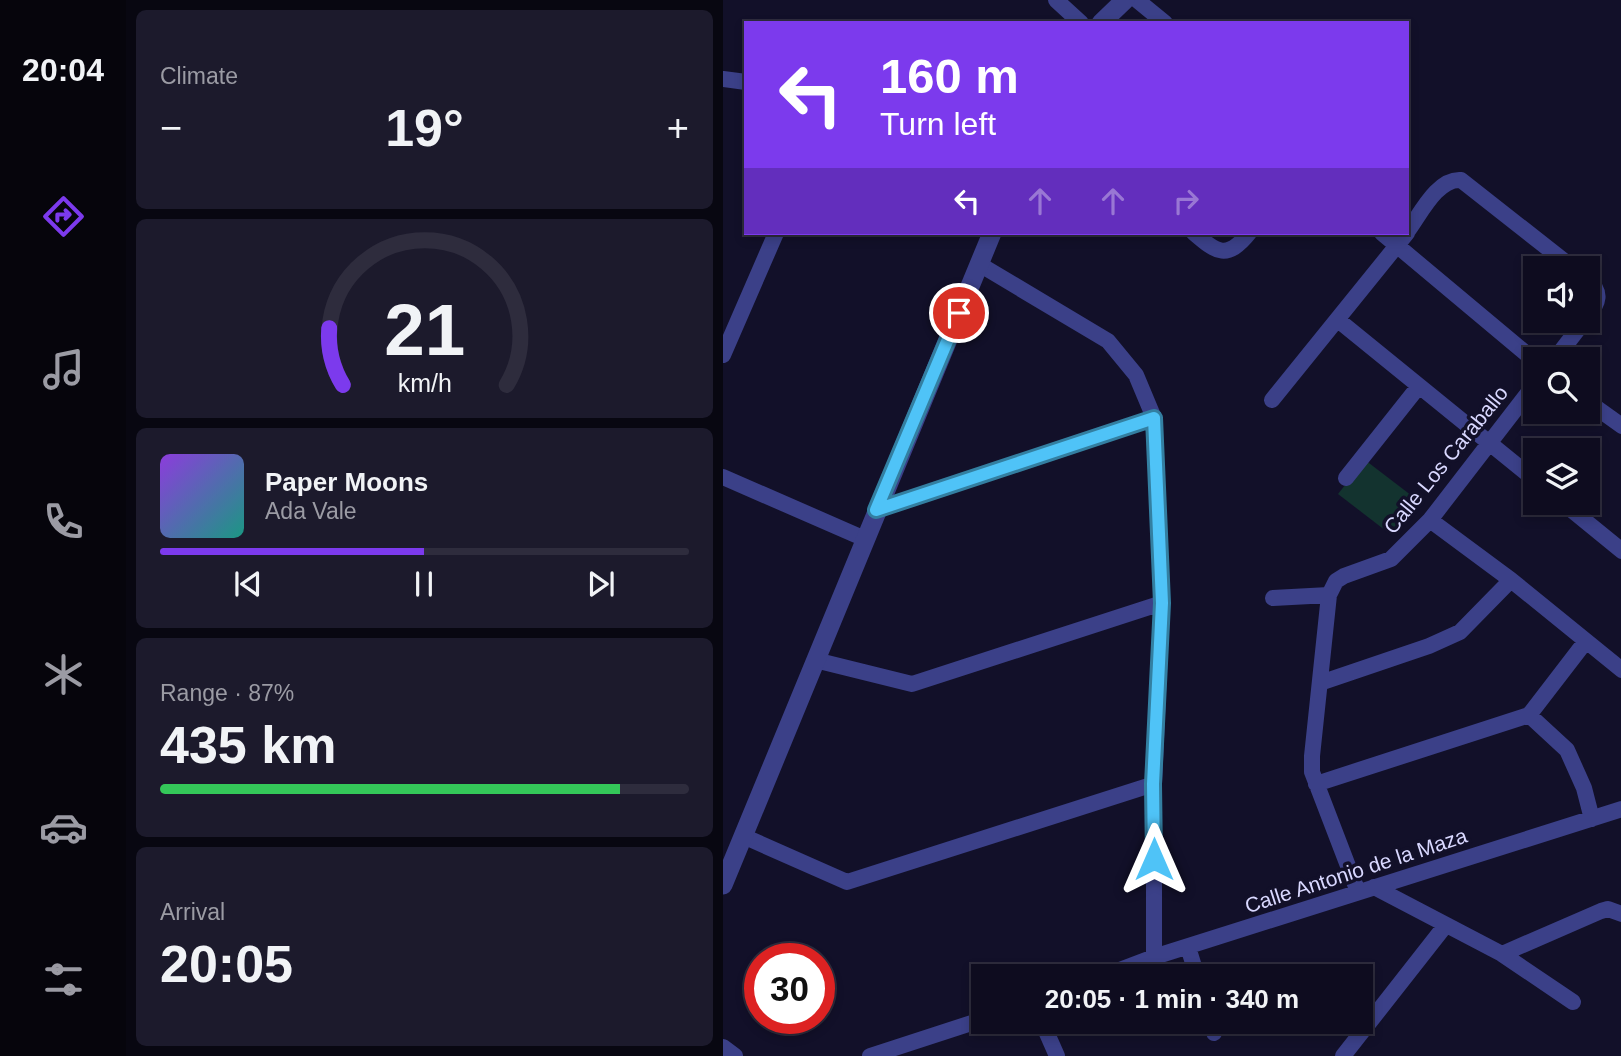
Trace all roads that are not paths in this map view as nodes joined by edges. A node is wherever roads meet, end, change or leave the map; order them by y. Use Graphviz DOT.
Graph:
graph roads {
  1 [pos="1056,0"];
  2 [pos="1125,0"];
  3 [pos="1137,0"];
  4 [pos="1079,21"];
  5 [pos="1103,21"];
  6 [pos="1163,21"];
  7 [pos="723,79"];
  8 [pos="744,82"];
  9 [pos="1409,230"];
  10 [pos="775,235"];
  11 [pos="991,235"];
  12 [pos="1196,235"];
  13 [pos="1247,235"];
  14 [pos="1404,237"];
  15 [pos="1558,256"];
  16 [pos="979,264"];
  17 [pos="1338,320"];
  18 [pos="1575,333"];
  19 [pos="1564,347"];
  20 [pos="1523,350"];
  21 [pos="723,355"];
  22 [pos="1419,386"];
  23 [pos="1523,399"];
  24 [pos="1272,400"];
  25 [pos="1600,411"];
  26 [pos="1154,418"];
  27 [pos="1621,426"];
  28 [pos="1488,443"];
  29 [pos="1523,471"];
  30 [pos="723,477"];
  31 [pos="1346,478"];
  32 [pos="876,510"];
  33 [pos="1578,515"];
  34 [pos="1430,520"];
  35 [pos="865,538"];
  36 [pos="1621,551"];
  37 [pos="1511,580"];
  38 [pos="1329,595"];
  39 [pos="1273,598"];
  40 [pos="1162,603"];
  41 [pos="1586,641"];
  42 [pos="815,660"];
  43 [pos="1621,670"];
  44 [pos="1320,683"];
  45 [pos="1529,715"];
  46 [pos="1153,784"];
  47 [pos="1316,785"];
  48 [pos="1621,809"];
  49 [pos="1592,819"];
  50 [pos="743,836"];
  51 [pos="723,885"];
  52 [pos="1375,887"];
  53 [pos="1358,892"];
  54 [pos="1621,914"];
  55 [pos="1445,926"];
  56 [pos="1188,947"];
  57 [pos="1502,954"];
  58 [pos="1154,957"];
  59 [pos="1136,964"];
  60 [pos="1193,964"];
  61 [pos="1573,1002"];
  62 [pos="971,1023"];
  63 [pos="1047,1034"];
  64 [pos="723,1048"];
  65 [pos="735,1056"];
  66 [pos="870,1056"];
  67 [pos="1057,1056"];
  68 [pos="1343,1056"];
  1 -- 4 [label="street"];
  2 -- 5 [label="street"];
  3 -- 6 [label="street"];
  7 -- 8 [label="street"];
  9 -- 15 [label="street"];
  10 -- 21 [label="street"];
  11 -- 16 [label="street"];
  12 -- 13 [label="street"];
  14 -- 17 [label="street"];
  14 -- 20 [label="street"];
  16 -- 26 [label="street"];
  16 -- 32 [label="street"];
  17 -- 22 [label="street"];
  17 -- 24 [label="street"];
  18 -- 19 [label="street"];
  22 -- 28 [label="street"];
  22 -- 31 [label="street"];
  23 -- 28 [label="street, Calle Los Caraballo"];
  25 -- 27 [label="street"];
  26 -- 32 [label="street"];
  26 -- 40 [label="street"];
  28 -- 29 [label="street"];
  28 -- 34 [label="street, Calle Los Caraballo"];
  30 -- 35 [label="street"];
  32 -- 35 [label="street"];
  33 -- 36 [label="street"];
  34 -- 37 [label="street"];
  34 -- 38 [label="street, Calle Los Caraballo"];
  35 -- 42 [label="street"];
  37 -- 41 [label="street"];
  37 -- 44 [label="street"];
  38 -- 39 [label="street"];
  38 -- 44 [label="street"];
  40 -- 42 [label="street"];
  40 -- 46 [label="street"];
  41 -- 43 [label="street"];
  41 -- 45 [label="street"];
  42 -- 50 [label="street"];
  44 -- 47 [label="street"];
  45 -- 47 [label="street"];
  45 -- 49 [label="street"];
  46 -- 50 [label="street"];
  46 -- 58 [label="street"];
  47 -- 53 [label="street"];
  48 -- 49 [label="street, Calle Antonio de la Maza"];
  49 -- 52 [label="street, Calle Antonio de la Maza"];
  50 -- 51 [label="street"];
  52 -- 53 [label="street, Calle Antonio de la Maza"];
  52 -- 55 [label="street"];
  53 -- 56 [label="street, Calle Antonio de la Maza"];
  54 -- 57 [label="street"];
  55 -- 57 [label="street"];
  55 -- 68 [label="street"];
  56 -- 58 [label="street, Calle Antonio de la Maza"];
  56 -- 60 [label="street"];
  57 -- 61 [label="street"];
  58 -- 59 [label="street, Calle Antonio de la Maza"];
  62 -- 66 [label="street"];
  63 -- 67 [label="street"];
  64 -- 65 [label="street"];
}
